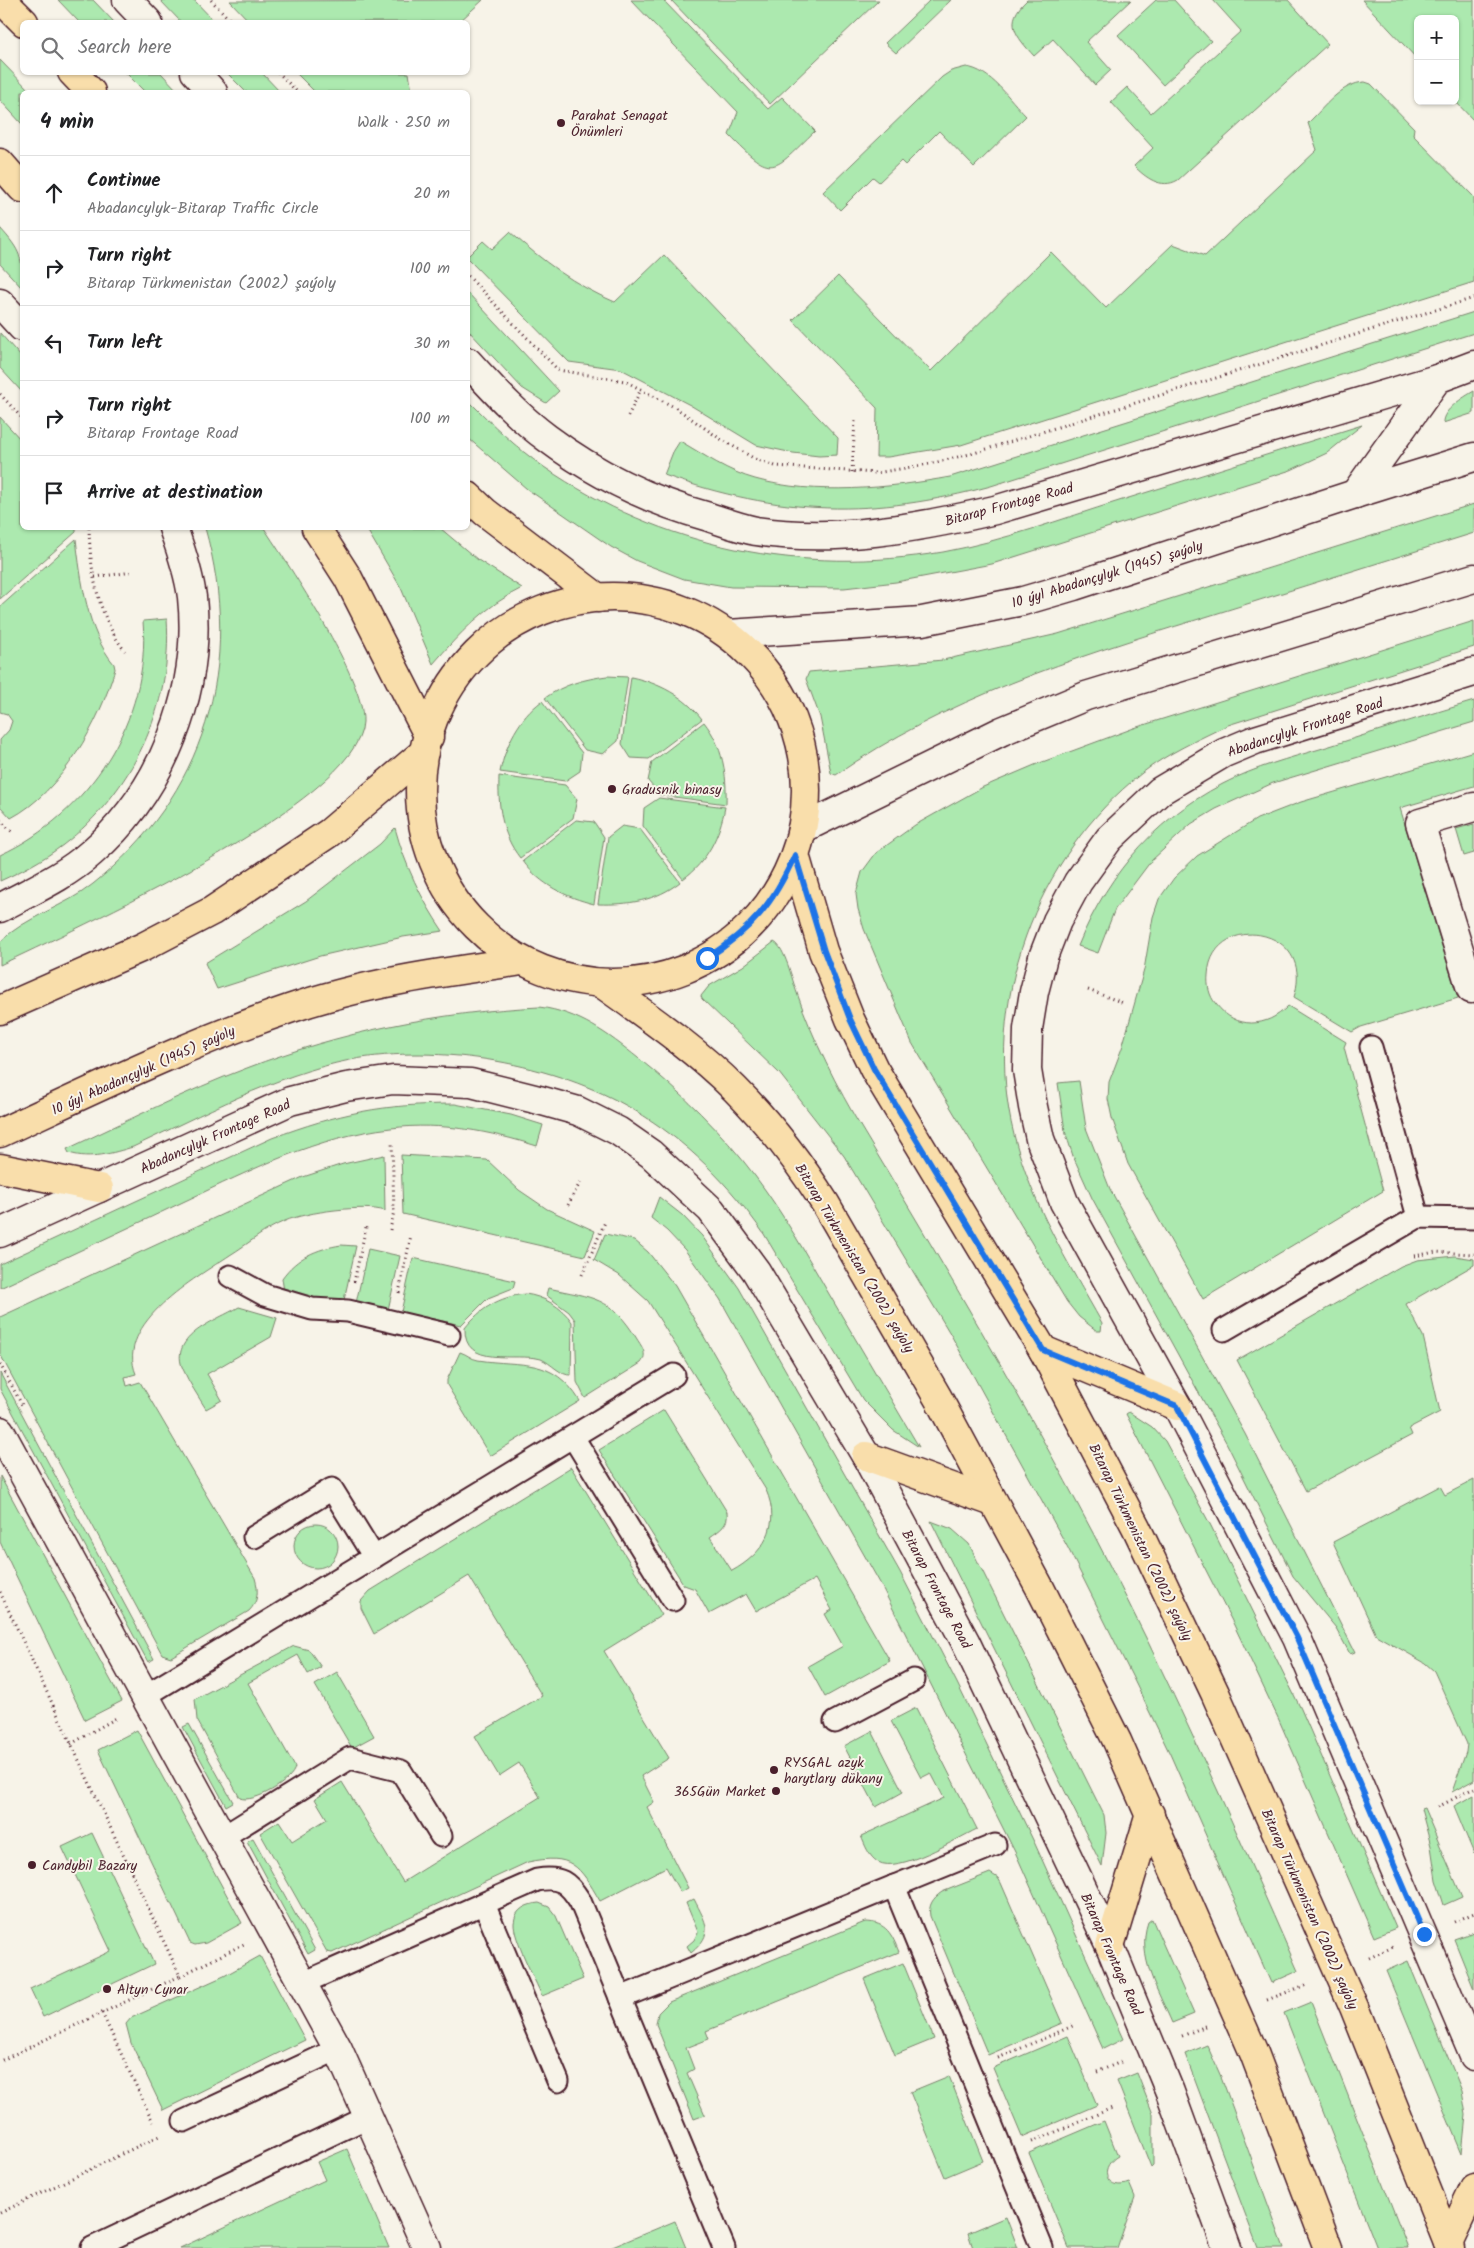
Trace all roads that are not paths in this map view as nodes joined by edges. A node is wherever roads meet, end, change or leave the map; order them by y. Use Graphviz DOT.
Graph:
graph roads {
  1 [pos="2,0"];
  2 [pos="127,0"];
  3 [pos="22,20"];
  4 [pos="146,20"];
  5 [pos="75,75"];
  6 [pos="197,75"];
  7 [pos="89,90"];
  8 [pos="211,90"];
  9 [pos="0,163"];
  10 [pos="20,186"];
  11 [pos="0,303"];
  12 [pos="20,325"];
  13 [pos="470,364"];
  14 [pos="1474,365"];
  15 [pos="1437,379"];
  16 [pos="1474,458"];
  17 [pos="1355,494"];
  18 [pos="470,498"];
  19 [pos="174,530"];
  20 [pos="317,530"];
  21 [pos="1474,578"];
  22 [pos="598,598"];
  23 [pos="728,634"];
  24 [pos="1474,672"];
  25 [pos="426,744"];
  26 [pos="1474,807"];
  27 [pos="802,829"];
  28 [pos="795,855"];
  29 [pos="0,908"];
  30 [pos="522,961"];
  31 [pos="601,983"];
  32 [pos="1471,989"];
  33 [pos="0,1010"];
  34 [pos="1371,1048"];
  35 [pos="471,1083"];
  36 [pos="0,1133"];
  37 [pos="0,1168"];
  38 [pos="99,1188"];
  39 [pos="1418,1217"];
  40 [pos="1474,1218"];
  41 [pos="0,1233"];
  42 [pos="230,1276"];
  43 [pos="1224,1330"];
  44 [pos="449,1335"];
  45 [pos="1043,1350"];
  46 [pos="674,1375"];
  47 [pos="1177,1406"];
  48 [pos="0,1431"];
  49 [pos="573,1437"];
  50 [pos="866,1456"];
  51 [pos="992,1502"];
  52 [pos="254,1537"];
  53 [pos="374,1557"];
  54 [pos="673,1600"];
  55 [pos="914,1680"];
  56 [pos="145,1696"];
  57 [pos="835,1722"];
  58 [pos="1150,1814"];
  59 [pos="441,1836"];
  60 [pos="223,1837"];
  61 [pos="995,1845"];
  62 [pos="894,1886"];
  63 [pos="484,1904"];
  64 [pos="1110,1946"];
  65 [pos="303,1983"];
  66 [pos="620,1998"];
  67 [pos="338,2049"];
  68 [pos="1474,2056"];
  69 [pos="558,2081"];
  70 [pos="370,2116"];
  71 [pos="184,2121"];
  72 [pos="1474,2188"];
  73 [pos="1449,2246"];
  74 [pos="92,2248"];
  75 [pos="427,2248"];
  76 [pos="724,2248"];
  77 [pos="1042,2248"];
  78 [pos="1226,2248"];
  79 [pos="1328,2248"];
  1 -- 3 [label="main road"];
  2 -- 4 [label="street"];
  5 -- 7 [label="main road"];
  6 -- 8 [label="street"];
  9 -- 10 [label="main road"];
  11 -- 12 [label="street"];
  13 -- 15 [label="street, Bitarap Frontage Road"];
  14 -- 15 [label="street"];
  15 -- 17 [label="street"];
  16 -- 17 [label="street, 10 ýyl Abadançylyk (1945) şaýoly"];
  17 -- 23 [label="street, 10 ýyl Abadançylyk (1945) şaýoly"];
  18 -- 22 [label="main road"];
  19 -- 29 [label="street"];
  20 -- 25 [label="main road"];
  21 -- 27 [label="street"];
  22 -- 23 [label="main road"];
  22 -- 25 [label="main road"];
  23 -- 27 [label="main road"];
  24 -- 47 [label="street, Abadancylyk Frontage Road"];
  25 -- 30 [label="main road"];
  25 -- 33 [label="main road"];
  26 -- 32 [label="street"];
  27 -- 28 [label="main road"];
  28 -- 31 [label="main road"];
  28 -- 45 [label="main road, Bitarap Türkmenistan (2002) şaýoly"];
  30 -- 31 [label="main road"];
  30 -- 36 [label="main road, 10 ýyl Abadançylyk (1945) şaýoly"];
  31 -- 51 [label="main road, Bitarap Türkmenistan (2002) şaýoly"];
  34 -- 39 [label="lane"];
  35 -- 38 [label="street, Abadancylyk Frontage Road"];
  35 -- 50 [label="street, Bitarap Frontage Road"];
  37 -- 38 [label="main road"];
  38 -- 41 [label="street, Abadancylyk Frontage Road"];
  39 -- 40 [label="lane"];
  39 -- 43 [label="lane"];
  42 -- 44 [label="lane"];
  45 -- 47 [label="main road"];
  45 -- 73 [label="main road, Bitarap Türkmenistan (2002) şaýoly"];
  46 -- 49 [label="lane"];
  47 -- 68 [label="street"];
  48 -- 56 [label="street"];
  49 -- 53 [label="lane"];
  49 -- 54 [label="lane"];
  50 -- 51 [label="main road"];
  50 -- 64 [label="street, Bitarap Frontage Road"];
  51 -- 58 [label="main road, Bitarap Türkmenistan (2002) şaýoly"];
  52 -- 53 [label="lane"];
  53 -- 56 [label="lane"];
  55 -- 57 [label="lane"];
  56 -- 60 [label="street"];
  58 -- 64 [label="main road"];
  58 -- 79 [label="main road, Bitarap Türkmenistan (2002) şaýoly"];
  59 -- 60 [label="lane"];
  60 -- 65 [label="street"];
  61 -- 62 [label="lane"];
  62 -- 66 [label="lane"];
  62 -- 77 [label="lane"];
  63 -- 65 [label="lane"];
  63 -- 66 [label="lane"];
  63 -- 69 [label="lane"];
  64 -- 78 [label="street, Bitarap Frontage Road"];
  65 -- 67 [label="street"];
  66 -- 76 [label="lane"];
  67 -- 70 [label="street"];
  67 -- 71 [label="lane"];
  70 -- 74 [label="lane"];
  70 -- 75 [label="street"];
  72 -- 73 [label="main road"];
}
